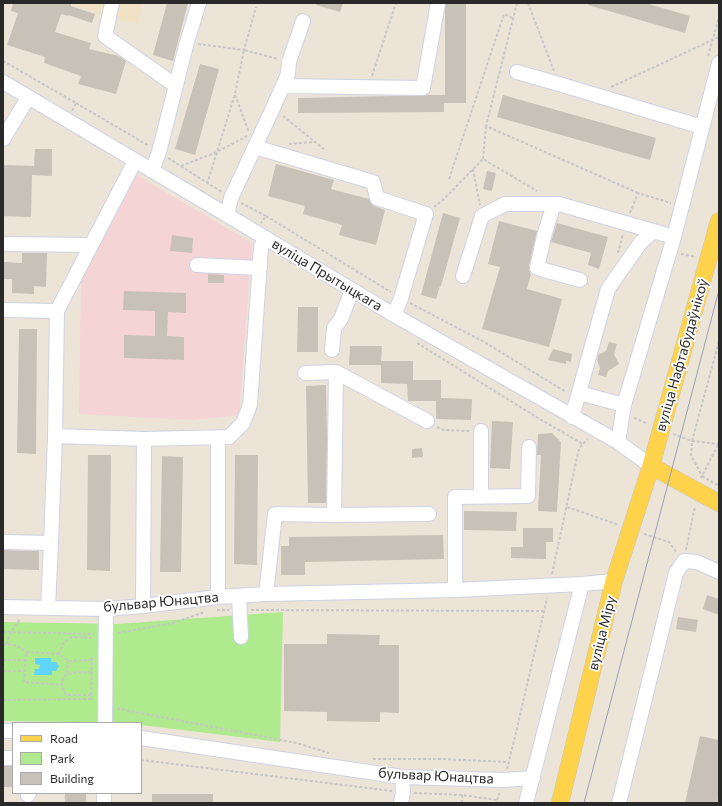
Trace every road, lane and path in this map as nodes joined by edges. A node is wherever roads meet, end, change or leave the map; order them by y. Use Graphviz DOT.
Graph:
graph roads {
  1 [pos="112,3"];
  2 [pos="199,3"];
  3 [pos="396,3"];
  4 [pos="438,3"];
  5 [pos="517,3"];
  6 [pos="528,3"];
  7 [pos="256,7"];
  8 [pos="513,18"];
  9 [pos="303,21"];
  10 [pos="719,37"];
  11 [pos="187,42"];
  12 [pos="244,50"];
  13 [pos="290,62"];
  14 [pos="719,63"];
  15 [pos="517,72"];
  16 [pos="371,79"];
  17 [pos="3,82"];
  18 [pos="559,84"];
  19 [pos="176,86"];
  20 [pos="283,86"];
  21 [pos="594,95"];
  22 [pos="28,98"];
  23 [pos="273,108"];
  24 [pos="486,126"];
  25 [pos="702,127"];
  26 [pos="3,140"];
  27 [pos="252,140"];
  28 [pos="326,150"];
  29 [pos="217,152"];
  30 [pos="483,159"];
  31 [pos="135,161"];
  32 [pos="181,166"];
  33 [pos="473,169"];
  34 [pos="152,171"];
  35 [pos="449,179"];
  36 [pos="207,184"];
  37 [pos="540,193"];
  38 [pos="638,193"];
  39 [pos="554,204"];
  40 [pos="426,214"];
  41 [pos="227,215"];
  42 [pos="266,216"];
  43 [pos="482,216"];
  44 [pos="718,229"];
  45 [pos="654,232"];
  46 [pos="674,237"];
  47 [pos="266,238"];
  48 [pos="3,244"];
  49 [pos="91,245"];
  50 [pos="197,265"];
  51 [pos="260,268"];
  52 [pos="463,276"];
  53 [pos="580,280"];
  54 [pos="352,290"];
  55 [pos="401,298"];
  56 [pos="3,310"];
  57 [pos="57,311"];
  58 [pos="394,315"];
  59 [pos="719,342"];
  60 [pos="332,350"];
  61 [pos="336,372"];
  62 [pos="304,373"];
  63 [pos="578,396"];
  64 [pos="624,410"];
  65 [pos="572,417"];
  66 [pos="427,421"];
  67 [pos="661,429"];
  68 [pos="596,430"];
  69 [pos="481,431"];
  70 [pos="55,436"];
  71 [pos="218,437"];
  72 [pos="144,439"];
  73 [pos="692,440"];
  74 [pos="618,442"];
  75 [pos="719,444"];
  76 [pos="529,447"];
  77 [pos="651,466"];
  78 [pos="719,486"];
  79 [pos="481,497"];
  80 [pos="719,503"];
  81 [pos="334,514"];
  82 [pos="429,514"];
  83 [pos="3,542"];
  84 [pos="51,543"];
  85 [pos="719,572"];
  86 [pos="614,581"];
  87 [pos="582,584"];
  88 [pos="550,586"];
  89 [pos="455,590"];
  90 [pos="266,594"];
  91 [pos="218,597"];
  92 [pos="239,603"];
  93 [pos="143,606"];
  94 [pos="3,607"];
  95 [pos="48,608"];
  96 [pos="106,608"];
  97 [pos="207,611"];
  98 [pos="214,611"];
  99 [pos="544,611"];
  100 [pos="3,632"];
  101 [pos="99,634"];
  102 [pos="241,637"];
  103 [pos="3,645"];
  104 [pos="26,652"];
  105 [pos="92,652"];
  106 [pos="59,654"];
  107 [pos="3,660"];
  108 [pos="25,660"];
  109 [pos="92,660"];
  110 [pos="68,661"];
  111 [pos="3,671"];
  112 [pos="25,671"];
  113 [pos="92,672"];
  114 [pos="67,673"];
  115 [pos="62,685"];
  116 [pos="91,695"];
  117 [pos="105,698"];
  118 [pos="3,700"];
  119 [pos="91,700"];
  120 [pos="105,722"];
  121 [pos="142,738"];
  122 [pos="331,754"];
  123 [pos="142,760"];
  124 [pos="367,760"];
  125 [pos="508,762"];
  126 [pos="402,777"];
  127 [pos="533,778"];
  128 [pos="504,780"];
  129 [pos="462,795"];
  130 [pos="402,797"];
  131 [pos="497,802"];
  132 [pos="462,803"];
  133 [pos="526,803"];
  134 [pos="560,803"];
  135 [pos="619,803"];
  1 -- 19 [label="street"];
  2 -- 11 [label="street"];
  3 -- 16 [label="path"];
  4 -- 20 [label="street"];
  5 -- 8 [label="path"];
  6 -- 18 [label="path"];
  7 -- 12 [label="path"];
  8 -- 24 [label="path"];
  8 -- 35 [label="path"];
  9 -- 13 [label="street"];
  10 -- 21 [label="path"];
  11 -- 12 [label="path"];
  11 -- 19 [label="street"];
  12 -- 13 [label="path"];
  12 -- 29 [label="path"];
  13 -- 20 [label="street"];
  14 -- 25 [label="street"];
  15 -- 18 [label="street"];
  17 -- 22 [label="street, вуліца Прытыцкага"];
  18 -- 21 [label="street"];
  19 -- 34 [label="street"];
  20 -- 23 [label="street"];
  21 -- 25 [label="street"];
  22 -- 26 [label="street"];
  22 -- 31 [label="street, вуліца Прытыцкага"];
  23 -- 27 [label="street"];
  23 -- 28 [label="path"];
  24 -- 30 [label="path"];
  24 -- 38 [label="path"];
  25 -- 46 [label="street"];
  27 -- 29 [label="path"];
  27 -- 40 [label="street"];
  27 -- 41 [label="street"];
  29 -- 32 [label="path"];
  29 -- 36 [label="path"];
  30 -- 33 [label="path"];
  30 -- 37 [label="path"];
  31 -- 34 [label="street, вуліца Прытыцкага"];
  31 -- 49 [label="street"];
  33 -- 40 [label="path"];
  33 -- 43 [label="path"];
  34 -- 41 [label="street, вуліца Прытыцкага"];
  39 -- 43 [label="street"];
  39 -- 45 [label="street"];
  39 -- 53 [label="street"];
  40 -- 55 [label="street"];
  41 -- 47 [label="street, вуліца Прытыцкага"];
  42 -- 55 [label="path"];
  43 -- 52 [label="street"];
  44 -- 67 [label="main road, вуліца Нафтабудаўнікоў"];
  45 -- 46 [label="street"];
  45 -- 63 [label="street"];
  46 -- 64 [label="street"];
  47 -- 51 [label="street"];
  47 -- 54 [label="street, вуліца Прытыцкага"];
  48 -- 49 [label="street"];
  49 -- 57 [label="street"];
  50 -- 51 [label="street"];
  51 -- 71 [label="street"];
  54 -- 58 [label="street, вуліца Прытыцкага"];
  54 -- 60 [label="street"];
  55 -- 58 [label="street"];
  55 -- 63 [label="path"];
  56 -- 57 [label="street"];
  57 -- 70 [label="street"];
  58 -- 65 [label="street, вуліца Прытыцкага"];
  59 -- 73 [label="path"];
  61 -- 62 [label="street"];
  61 -- 66 [label="street"];
  61 -- 81 [label="street"];
  63 -- 64 [label="street"];
  63 -- 65 [label="street"];
  64 -- 67 [label="path"];
  64 -- 74 [label="street"];
  65 -- 68 [label="street, вуліца Прытыцкага"];
  66 -- 69 [label="path"];
  67 -- 73 [label="path"];
  67 -- 77 [label="main road, вуліца Нафтабудаўнікоў"];
  68 -- 74 [label="street, вуліца Прытыцкага"];
  68 -- 88 [label="path"];
  69 -- 79 [label="street"];
  70 -- 72 [label="street"];
  70 -- 84 [label="street"];
  71 -- 72 [label="street"];
  71 -- 91 [label="street"];
  72 -- 93 [label="street"];
  73 -- 75 [label="path"];
  74 -- 77 [label="street, вуліца Прытыцкага"];
  75 -- 78 [label="path"];
  76 -- 79 [label="street"];
  77 -- 80 [label="main road"];
  77 -- 86 [label="main road, вуліца Міру"];
  79 -- 89 [label="street"];
  81 -- 82 [label="street"];
  81 -- 90 [label="street"];
  83 -- 84 [label="street"];
  84 -- 95 [label="street"];
  85 -- 135 [label="street"];
  86 -- 87 [label="street, бульвар Юнацтва"];
  86 -- 134 [label="main road, вуліца Міру"];
  87 -- 88 [label="street, бульвар Юнацтва"];
  87 -- 127 [label="street"];
  88 -- 89 [label="street, бульвар Юнацтва"];
  88 -- 99 [label="path"];
  89 -- 90 [label="street, бульвар Юнацтва"];
  90 -- 92 [label="street, бульвар Юнацтва"];
  91 -- 92 [label="street, бульвар Юнацтва"];
  91 -- 93 [label="street, бульвар Юнацтва"];
  92 -- 98 [label="path"];
  92 -- 99 [label="path"];
  92 -- 102 [label="street"];
  93 -- 96 [label="street, бульвар Юнацтва"];
  94 -- 95 [label="street, бульвар Юнацтва"];
  95 -- 96 [label="street, бульвар Юнацтва"];
  96 -- 101 [label="street"];
  97 -- 101 [label="path"];
  99 -- 125 [label="path"];
  100 -- 101 [label="path"];
  101 -- 106 [label="path"];
  101 -- 117 [label="street"];
  103 -- 104 [label="path"];
  104 -- 106 [label="path"];
  104 -- 108 [label="path"];
  105 -- 109 [label="path"];
  106 -- 110 [label="path"];
  107 -- 108 [label="path"];
  108 -- 112 [label="path"];
  109 -- 110 [label="path"];
  109 -- 113 [label="path"];
  110 -- 114 [label="path"];
  111 -- 112 [label="path"];
  112 -- 115 [label="path"];
  113 -- 114 [label="path"];
  113 -- 116 [label="path"];
  114 -- 115 [label="path"];
  115 -- 116 [label="path"];
  116 -- 119 [label="path"];
  117 -- 119 [label="path"];
  117 -- 120 [label="street"];
  117 -- 122 [label="path"];
  118 -- 119 [label="path"];
  121 -- 126 [label="street, бульвар Юнацтва"];
  123 -- 130 [label="path"];
  124 -- 125 [label="path"];
  125 -- 128 [label="path"];
  126 -- 128 [label="street, бульвар Юнацтва"];
  126 -- 130 [label="street"];
  127 -- 128 [label="street, бульвар Юнацтва"];
  127 -- 133 [label="street"];
  128 -- 131 [label="path"];
  129 -- 130 [label="path"];
  129 -- 131 [label="path"];
  129 -- 132 [label="path"];
}
